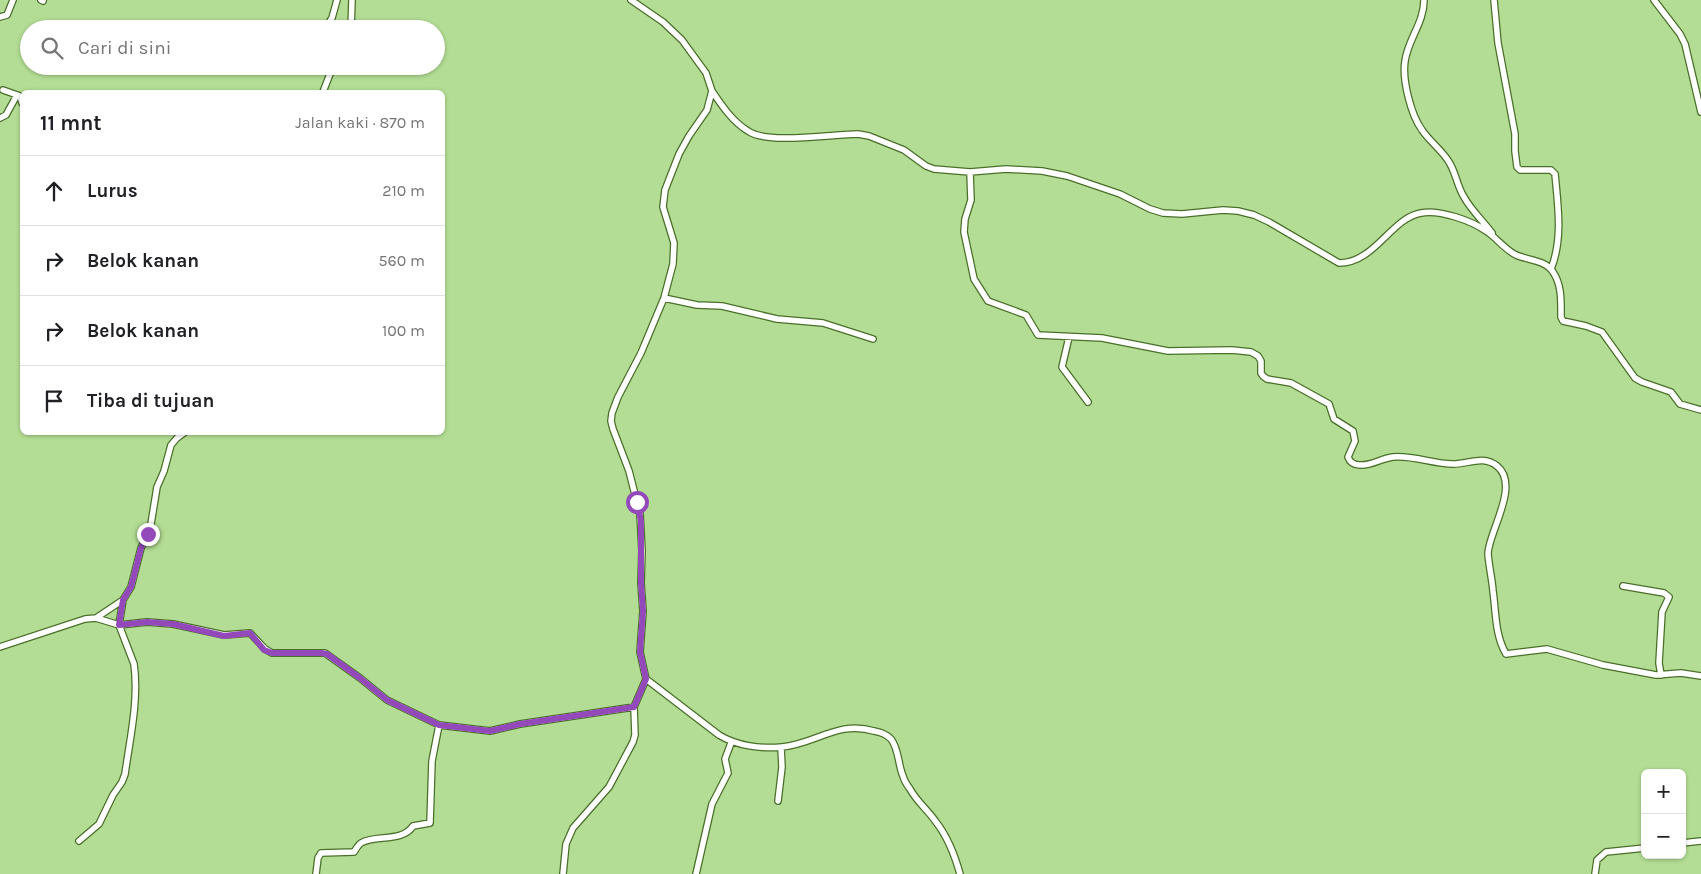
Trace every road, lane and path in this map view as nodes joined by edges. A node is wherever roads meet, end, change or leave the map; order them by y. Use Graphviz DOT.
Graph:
graph roads {
  1 [pos="13,0"];
  2 [pos="337,0"];
  3 [pos="352,0"];
  4 [pos="631,0"];
  5 [pos="1424,0"];
  6 [pos="1494,0"];
  7 [pos="1654,0"];
  8 [pos="0,17"];
  9 [pos="331,20"];
  10 [pos="351,20"];
  11 [pos="329,75"];
  12 [pos="3,90"];
  13 [pos="324,90"];
  14 [pos="712,91"];
  15 [pos="18,95"];
  16 [pos="1701,112"];
  17 [pos="0,118"];
  18 [pos="970,172"];
  19 [pos="1496,239"];
  20 [pos="1551,269"];
  21 [pos="664,298"];
  22 [pos="1069,337"];
  23 [pos="873,340"];
  24 [pos="1088,402"];
  25 [pos="1701,410"];
  26 [pos="180,435"];
  27 [pos="1623,586"];
  28 [pos="123,600"];
  29 [pos="96,618"];
  30 [pos="119,625"];
  31 [pos="0,647"];
  32 [pos="1661,675"];
  33 [pos="1701,676"];
  34 [pos="646,679"];
  35 [pos="634,707"];
  36 [pos="439,725"];
  37 [pos="732,743"];
  38 [pos="780,748"];
  39 [pos="778,801"];
  40 [pos="79,841"];
  41 [pos="1701,841"];
  42 [pos="1686,843"];
  43 [pos="1641,848"];
  44 [pos="316,874"];
  45 [pos="563,874"];
  46 [pos="696,874"];
  47 [pos="960,874"];
  48 [pos="1595,874"];
  1 -- 8 [label="street"];
  2 -- 9 [label="street"];
  3 -- 10 [label="street"];
  4 -- 14 [label="street"];
  5 -- 19 [label="street"];
  6 -- 20 [label="street"];
  7 -- 16 [label="street"];
  11 -- 13 [label="street"];
  12 -- 15 [label="street"];
  14 -- 18 [label="street"];
  14 -- 21 [label="street"];
  15 -- 17 [label="street"];
  18 -- 19 [label="street"];
  18 -- 22 [label="street"];
  19 -- 20 [label="street"];
  20 -- 25 [label="street"];
  21 -- 23 [label="street"];
  21 -- 34 [label="street"];
  22 -- 24 [label="street"];
  22 -- 32 [label="street"];
  26 -- 28 [label="street"];
  27 -- 32 [label="street"];
  28 -- 29 [label="street"];
  28 -- 30 [label="street"];
  29 -- 30 [label="street"];
  29 -- 31 [label="street"];
  30 -- 36 [label="street"];
  30 -- 40 [label="street"];
  32 -- 33 [label="street"];
  34 -- 35 [label="street"];
  34 -- 37 [label="street"];
  35 -- 36 [label="street"];
  35 -- 45 [label="street"];
  36 -- 44 [label="street"];
  37 -- 38 [label="street"];
  37 -- 46 [label="street"];
  38 -- 39 [label="street"];
  38 -- 47 [label="street"];
  41 -- 42 [label="street"];
  43 -- 48 [label="street"];
}
